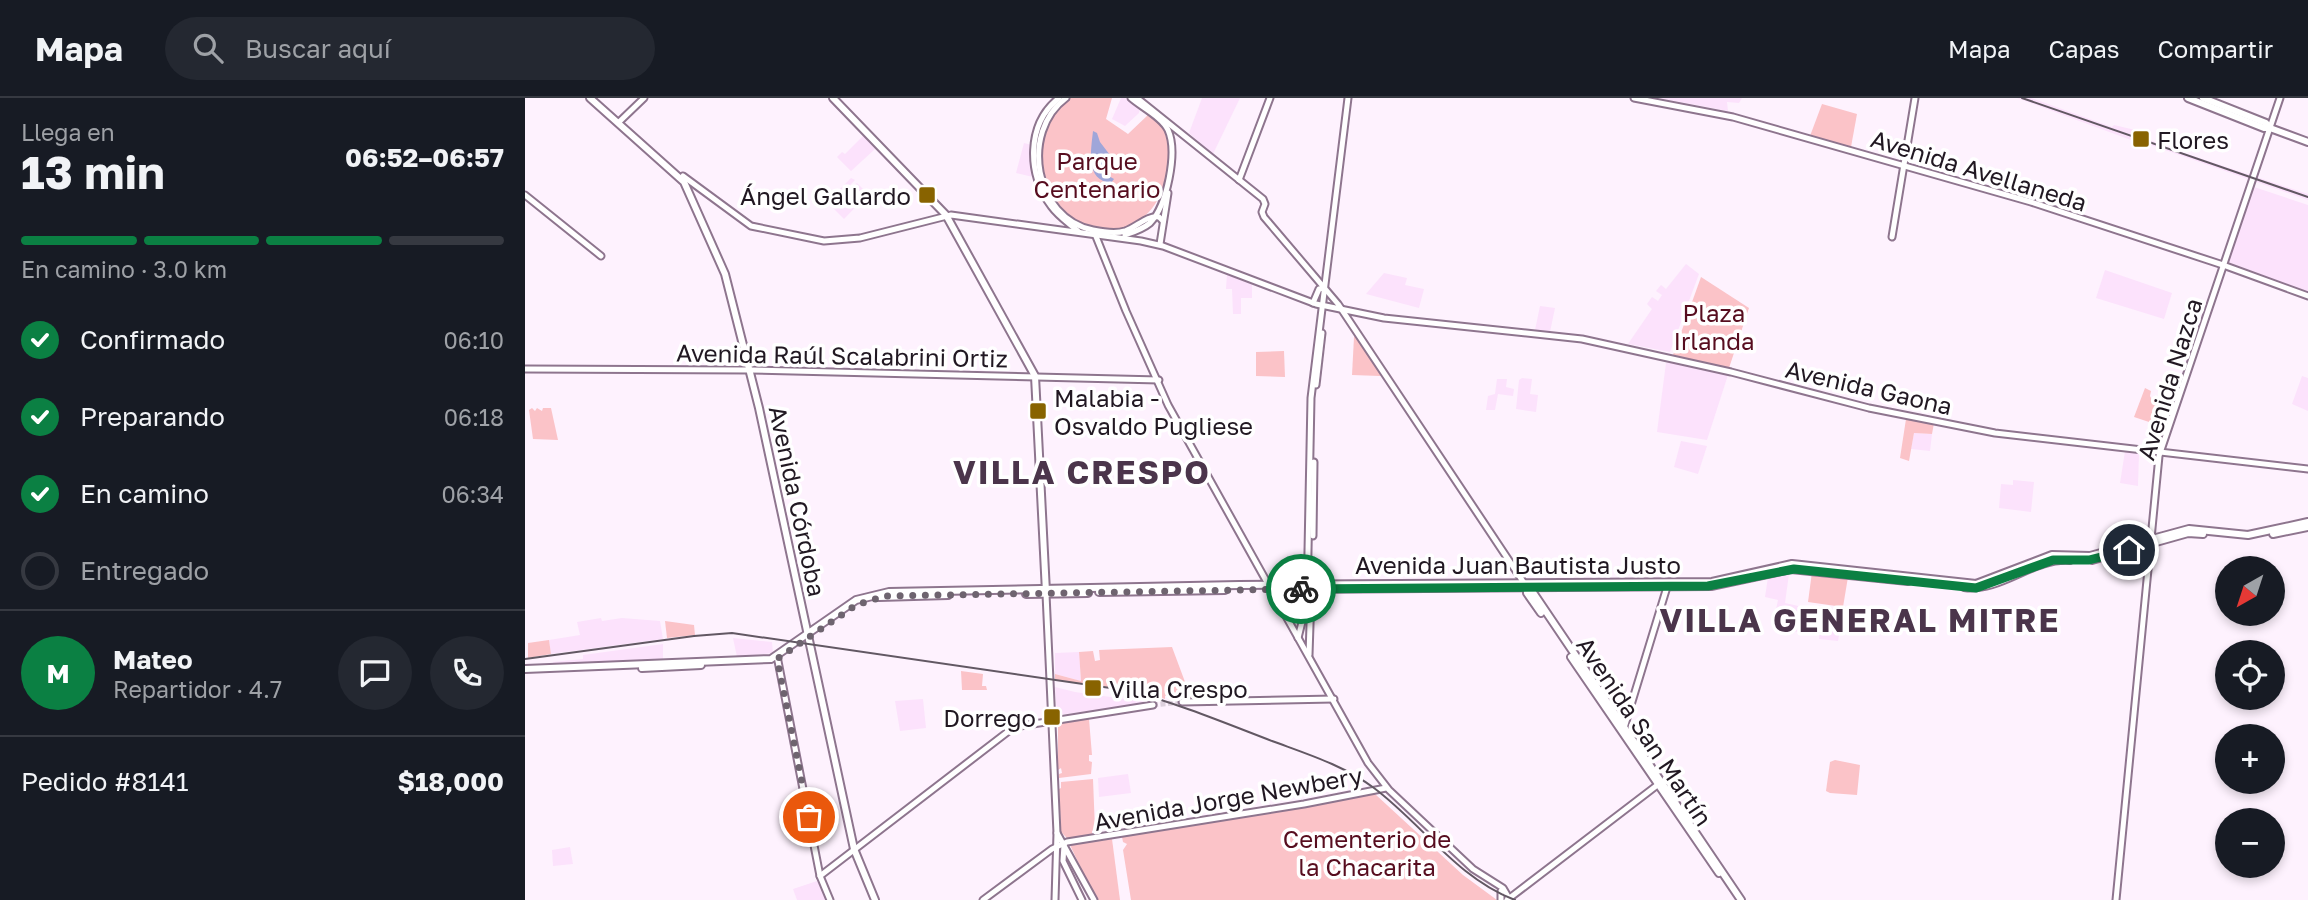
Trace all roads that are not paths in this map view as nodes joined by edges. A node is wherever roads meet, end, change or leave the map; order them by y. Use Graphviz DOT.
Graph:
graph roads {
  1 [pos="590,98"];
  2 [pos="644,98"];
  3 [pos="833,98"];
  4 [pos="1059,98"];
  5 [pos="1066,98"];
  6 [pos="1131,98"];
  7 [pos="1137,98"];
  8 [pos="1270,98"];
  9 [pos="1347,98"];
  10 [pos="1634,98"];
  11 [pos="1915,98"];
  12 [pos="2188,98"];
  13 [pos="2203,98"];
  14 [pos="2280,98"];
  15 [pos="1159,118"];
  16 [pos="618,123"];
  17 [pos="2270,128"];
  18 [pos="1176,129"];
  19 [pos="1169,134"];
  20 [pos="1180,135"];
  21 [pos="2308,142"];
  22 [pos="665,162"];
  23 [pos="1905,165"];
  24 [pos="683,176"];
  25 [pos="1239,180"];
  26 [pos="525,195"];
  27 [pos="1056,209"];
  28 [pos="1156,213"];
  29 [pos="946,215"];
  30 [pos="1163,221"];
  31 [pos="1079,228"];
  32 [pos="1138,230"];
  33 [pos="1095,234"];
  34 [pos="1892,237"];
  35 [pos="1122,238"];
  36 [pos="1138,240"];
  37 [pos="1160,244"];
  38 [pos="601,256"];
  39 [pos="2223,265"];
  40 [pos="1324,288"];
  41 [pos="2308,296"];
  42 [pos="1313,303"];
  43 [pos="1324,305"];
  44 [pos="1345,312"];
  45 [pos="525,369"];
  46 [pos="750,370"];
  47 [pos="1035,376"];
  48 [pos="1155,380"];
  49 [pos="2160,452"];
  50 [pos="2308,469"];
  51 [pos="2308,524"];
  52 [pos="2150,542"];
  53 [pos="1525,586"];
  54 [pos="1270,587"];
  55 [pos="1309,587"];
  56 [pos="1667,587"];
  57 [pos="1046,591"];
  58 [pos="1309,602"];
  59 [pos="1298,630"];
  60 [pos="808,637"];
  61 [pos="1309,656"];
  62 [pos="777,658"];
  63 [pos="525,671"];
  64 [pos="1334,699"];
  65 [pos="1182,702"];
  66 [pos="1153,705"];
  67 [pos="1053,720"];
  68 [pos="1623,731"];
  69 [pos="1659,784"];
  70 [pos="1387,788"];
  71 [pos="1057,833"];
  72 [pos="853,846"];
  73 [pos="1056,847"];
  74 [pos="1068,850"];
  75 [pos="1056,864"];
  76 [pos="1064,864"];
  77 [pos="820,876"];
  78 [pos="1512,887"];
  79 [pos="1502,889"];
  80 [pos="1080,897"];
  81 [pos="1093,899"];
  82 [pos="830,900"];
  83 [pos="875,900"];
  84 [pos="983,900"];
  85 [pos="1055,900"];
  86 [pos="1501,900"];
  87 [pos="1509,900"];
  88 [pos="1741,900"];
  89 [pos="2116,900"];
  1 -- 16 [label="main road, Avenida Córdoba"];
  2 -- 16 [label="main road"];
  3 -- 29 [label="main road"];
  4 -- 27 [label="main road"];
  5 -- 27 [label="main road"];
  6 -- 15 [label="main road"];
  7 -- 15 [label="main road"];
  8 -- 25 [label="main road"];
  9 -- 40 [label="main road"];
  10 -- 23 [label="main road, Avenida Avellaneda"];
  11 -- 23 [label="main road"];
  12 -- 17 [label="main road"];
  13 -- 17 [label="main road"];
  14 -- 17 [label="main road, Avenida Nazca"];
  15 -- 18 [label="main road"];
  15 -- 19 [label="main road"];
  16 -- 22 [label="main road, Avenida Córdoba"];
  17 -- 21 [label="main road"];
  17 -- 39 [label="main road, Avenida Nazca"];
  18 -- 19 [label="main road"];
  18 -- 20 [label="main road"];
  19 -- 20 [label="main road"];
  19 -- 28 [label="main road"];
  20 -- 25 [label="main road"];
  20 -- 30 [label="main road"];
  22 -- 24 [label="main road, Avenida Córdoba"];
  22 -- 46 [label="main road, Avenida Córdoba"];
  23 -- 34 [label="main road"];
  23 -- 39 [label="main road, Avenida Avellaneda"];
  24 -- 29 [label="main road"];
  25 -- 40 [label="main road"];
  26 -- 38 [label="main road"];
  27 -- 31 [label="main road"];
  28 -- 30 [label="main road"];
  28 -- 31 [label="main road"];
  28 -- 32 [label="main road"];
  29 -- 31 [label="main road"];
  29 -- 47 [label="main road"];
  30 -- 37 [label="main road"];
  31 -- 33 [label="main road, Avenida Gaona"];
  32 -- 35 [label="main road"];
  32 -- 36 [label="main road"];
  33 -- 35 [label="main road, Avenida Gaona"];
  33 -- 48 [label="main road"];
  35 -- 36 [label="main road, Avenida Gaona"];
  36 -- 37 [label="main road, Avenida Gaona"];
  37 -- 42 [label="main road, Avenida Gaona"];
  39 -- 41 [label="main road, Avenida Avellaneda"];
  39 -- 49 [label="main road, Avenida Nazca"];
  40 -- 42 [label="main road"];
  40 -- 43 [label="main road"];
  40 -- 44 [label="main road"];
  42 -- 43 [label="main road, Avenida Gaona"];
  43 -- 44 [label="main road, Avenida Gaona"];
  43 -- 55 [label="main road"];
  44 -- 49 [label="main road, Avenida Gaona"];
  44 -- 53 [label="main road, Avenida San Martín"];
  45 -- 46 [label="main road, Avenida Raúl Scalabrini Ortiz"];
  46 -- 47 [label="main road, Avenida Raúl Scalabrini Ortiz"];
  46 -- 60 [label="main road, Avenida Córdoba"];
  47 -- 48 [label="main road, Avenida Raúl Scalabrini Ortiz"];
  47 -- 57 [label="main road"];
  48 -- 54 [label="main road"];
  49 -- 50 [label="main road, Avenida Gaona"];
  49 -- 52 [label="main road, Avenida Nazca"];
  51 -- 52 [label="main road, Avenida Juan Bautista Justo"];
  52 -- 53 [label="main road, Avenida Juan Bautista Justo"];
  52 -- 56 [label="main road, Avenida Juan Bautista Justo"];
  52 -- 89 [label="main road, Avenida Nazca"];
  53 -- 55 [label="main road, Avenida Juan Bautista Justo"];
  53 -- 56 [label="main road, Avenida Juan Bautista Justo"];
  53 -- 68 [label="main road, Avenida San Martín"];
  54 -- 55 [label="main road, Avenida Juan Bautista Justo"];
  54 -- 57 [label="main road, Avenida Juan Bautista Justo"];
  54 -- 59 [label="main road"];
  55 -- 58 [label="main road"];
  56 -- 68 [label="main road"];
  57 -- 60 [label="main road, Avenida Juan Bautista Justo"];
  57 -- 67 [label="main road"];
  58 -- 59 [label="main road"];
  58 -- 61 [label="main road"];
  59 -- 61 [label="main road"];
  60 -- 62 [label="main road, Avenida Juan Bautista Justo"];
  60 -- 72 [label="main road, Avenida Córdoba"];
  61 -- 64 [label="main road"];
  62 -- 63 [label="main road, Avenida Juan Bautista Justo"];
  62 -- 77 [label="main road"];
  64 -- 65 [label="main road"];
  64 -- 70 [label="main road"];
  66 -- 67 [label="main road"];
  67 -- 71 [label="main road"];
  67 -- 72 [label="main road"];
  68 -- 69 [label="main road, Avenida San Martín"];
  69 -- 87 [label="main road"];
  69 -- 88 [label="main road, Avenida San Martín"];
  70 -- 74 [label="main road, Avenida Jorge Newbery"];
  70 -- 79 [label="main road"];
  71 -- 73 [label="main road"];
  71 -- 74 [label="main road"];
  72 -- 77 [label="main road"];
  72 -- 83 [label="main road, Avenida Córdoba"];
  73 -- 74 [label="main road, Avenida Jorge Newbery"];
  73 -- 75 [label="main road"];
  73 -- 84 [label="main road, Avenida Jorge Newbery"];
  74 -- 76 [label="main road"];
  74 -- 76 [label="main road"];
  74 -- 81 [label="main road"];
  75 -- 76 [label="main road"];
  75 -- 85 [label="main road"];
  76 -- 80 [label="main road"];
  77 -- 82 [label="main road"];
  78 -- 79 [label="main road"];
  79 -- 86 [label="main road"];
  79 -- 87 [label="main road"];
  80 -- 81 [label="main road"];
}
